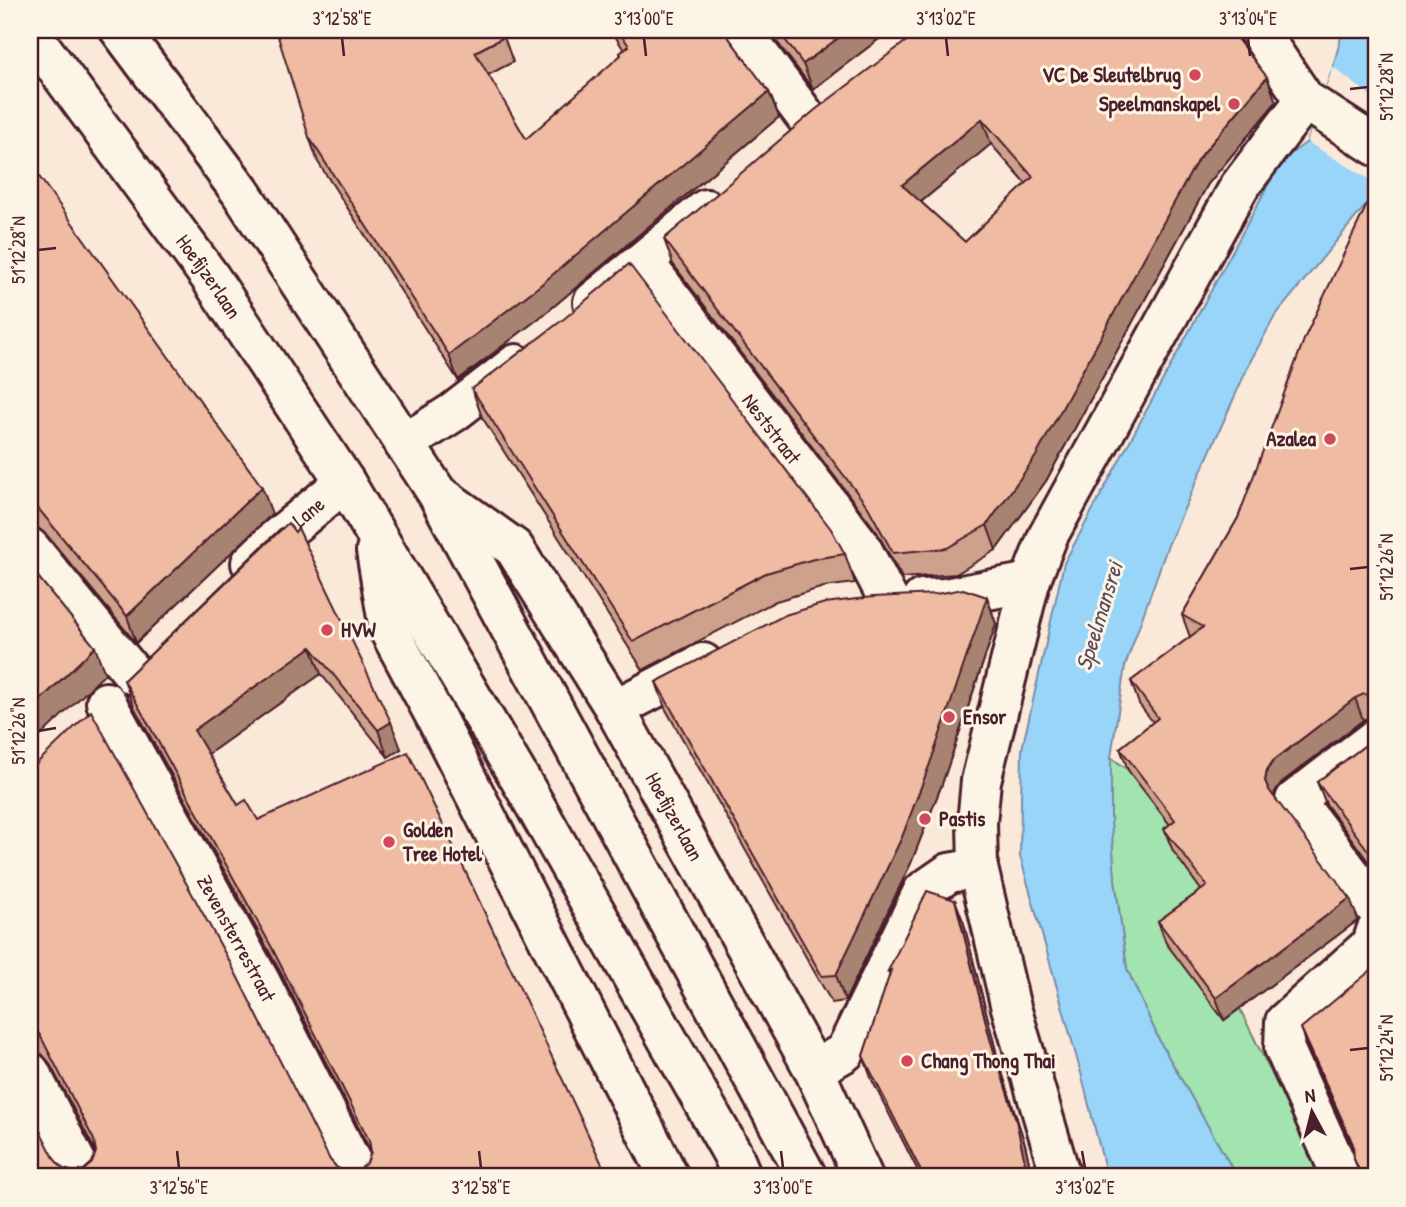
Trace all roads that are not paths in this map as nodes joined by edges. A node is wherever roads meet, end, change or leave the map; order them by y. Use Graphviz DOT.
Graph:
graph roads {
  1 [pos="120,30"];
  2 [pos="741,30"];
  3 [pos="1258,30"];
  4 [pos="30,32"];
  5 [pos="1312,105"];
  6 [pos="1376,146"];
  7 [pos="778,147"];
  8 [pos="737,182"];
  9 [pos="644,262"];
  10 [pos="404,444"];
  11 [pos="345,482"];
  12 [pos="437,493"];
  13 [pos="372,530"];
  14 [pos="30,548"];
  15 [pos="1030,582"];
  16 [pos="229,584"];
  17 [pos="737,646"];
  18 [pos="162,648"];
  19 [pos="134,675"];
  20 [pos="106,702"];
  21 [pos="615,709"];
  22 [pos="78,730"];
  23 [pos="1376,738"];
  24 [pos="978,868"];
  25 [pos="1376,908"];
  26 [pos="1376,931"];
  27 [pos="814,1070"];
  28 [pos="30,1072"];
  29 [pos="84,1177"];
  30 [pos="359,1177"];
  31 [pos="668,1177"];
  32 [pos="742,1177"];
  33 [pos="807,1177"];
  34 [pos="863,1177"];
  35 [pos="1061,1177"];
  36 [pos="1342,1177"];
  1 -- 10 [label="street, Hoefijzerlaan"];
  2 -- 7 [label="street"];
  3 -- 5 [label="street"];
  4 -- 11 [label="street, Hoefijzerlaan"];
  5 -- 6 [label="street"];
  5 -- 15 [label="street"];
  8 -- 9 [label="street"];
  9 -- 10 [label="street"];
  9 -- 15 [label="street, Neststraat"];
  10 -- 12 [label="street, Hoefijzerlaan"];
  11 -- 13 [label="street, Hoefijzerlaan"];
  11 -- 16 [label="street, Lane"];
  12 -- 21 [label="street, Hoefijzerlaan"];
  12 -- 33 [label="street, Hoefijzerlaan"];
  13 -- 31 [label="street, Hoefijzerlaan"];
  13 -- 32 [label="street, Hoefijzerlaan"];
  14 -- 19 [label="street"];
  15 -- 24 [label="street"];
  17 -- 21 [label="street"];
  18 -- 19 [label="street"];
  19 -- 20 [label="street"];
  20 -- 22 [label="street"];
  20 -- 30 [label="street, Zevensterrestraat"];
  21 -- 27 [label="street, Hoefijzerlaan"];
  23 -- 25 [label="street"];
  24 -- 27 [label="street"];
  24 -- 35 [label="street"];
  26 -- 36 [label="street"];
  27 -- 34 [label="street, Hoefijzerlaan"];
  28 -- 29 [label="street"];
}
